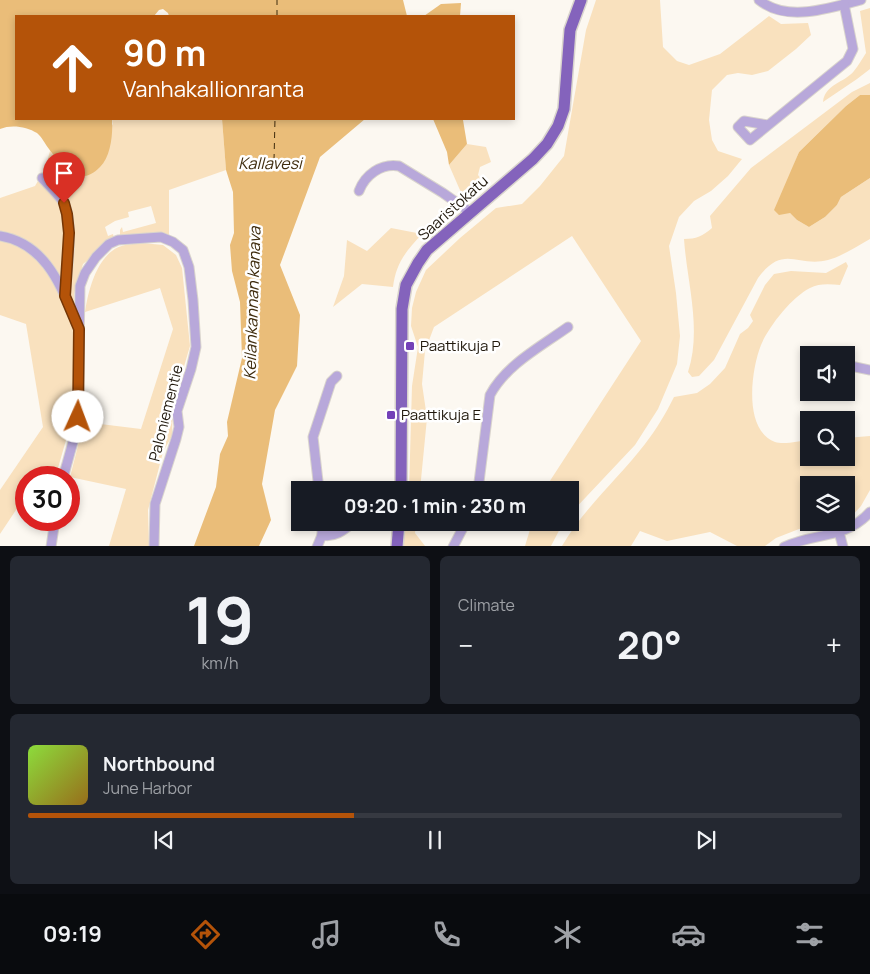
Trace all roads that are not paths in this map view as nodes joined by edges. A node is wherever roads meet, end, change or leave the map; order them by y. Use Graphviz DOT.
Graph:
graph roads {
  1 [pos="581,0"];
  2 [pos="759,0"];
  3 [pos="860,0"];
  4 [pos="844,4"];
  5 [pos="768,125"];
  6 [pos="42,178"];
  7 [pos="359,192"];
  8 [pos="470,212"];
  9 [pos="0,236"];
  10 [pos="65,296"];
  11 [pos="568,327"];
  12 [pos="79,329"];
  13 [pos="855,367"];
  14 [pos="870,370"];
  15 [pos="337,376"];
  16 [pos="66,466"];
  17 [pos="318,481"];
  18 [pos="401,481"];
  19 [pos="479,481"];
  20 [pos="870,512"];
  21 [pos="54,531"];
  22 [pos="322,531"];
  23 [pos="341,531"];
  24 [pos="399,531"];
  25 [pos="461,531"];
  26 [pos="839,532"];
  27 [pos="322,535"];
  28 [pos="51,546"];
  29 [pos="154,546"];
  30 [pos="317,546"];
  31 [pos="397,546"];
  32 [pos="453,546"];
  33 [pos="784,546"];
  34 [pos="843,546"];
  1 -- 8 [label="main road, Saaristokatu"];
  2 -- 4 [label="street"];
  3 -- 4 [label="street"];
  4 -- 5 [label="street"];
  6 -- 10 [label="street"];
  7 -- 8 [label="street"];
  8 -- 18 [label="main road, Saaristokatu"];
  9 -- 10 [label="street"];
  10 -- 12 [label="street"];
  11 -- 19 [label="street"];
  12 -- 16 [label="street, Paloniementie"];
  12 -- 29 [label="street, Paloniementie"];
  13 -- 14 [label="street"];
  15 -- 17 [label="street"];
  20 -- 26 [label="street"];
  21 -- 28 [label="street"];
  22 -- 27 [label="street"];
  23 -- 27 [label="street"];
  24 -- 31 [label="main road"];
  25 -- 32 [label="street"];
  26 -- 33 [label="street"];
  26 -- 34 [label="street"];
  27 -- 30 [label="street"];
}
